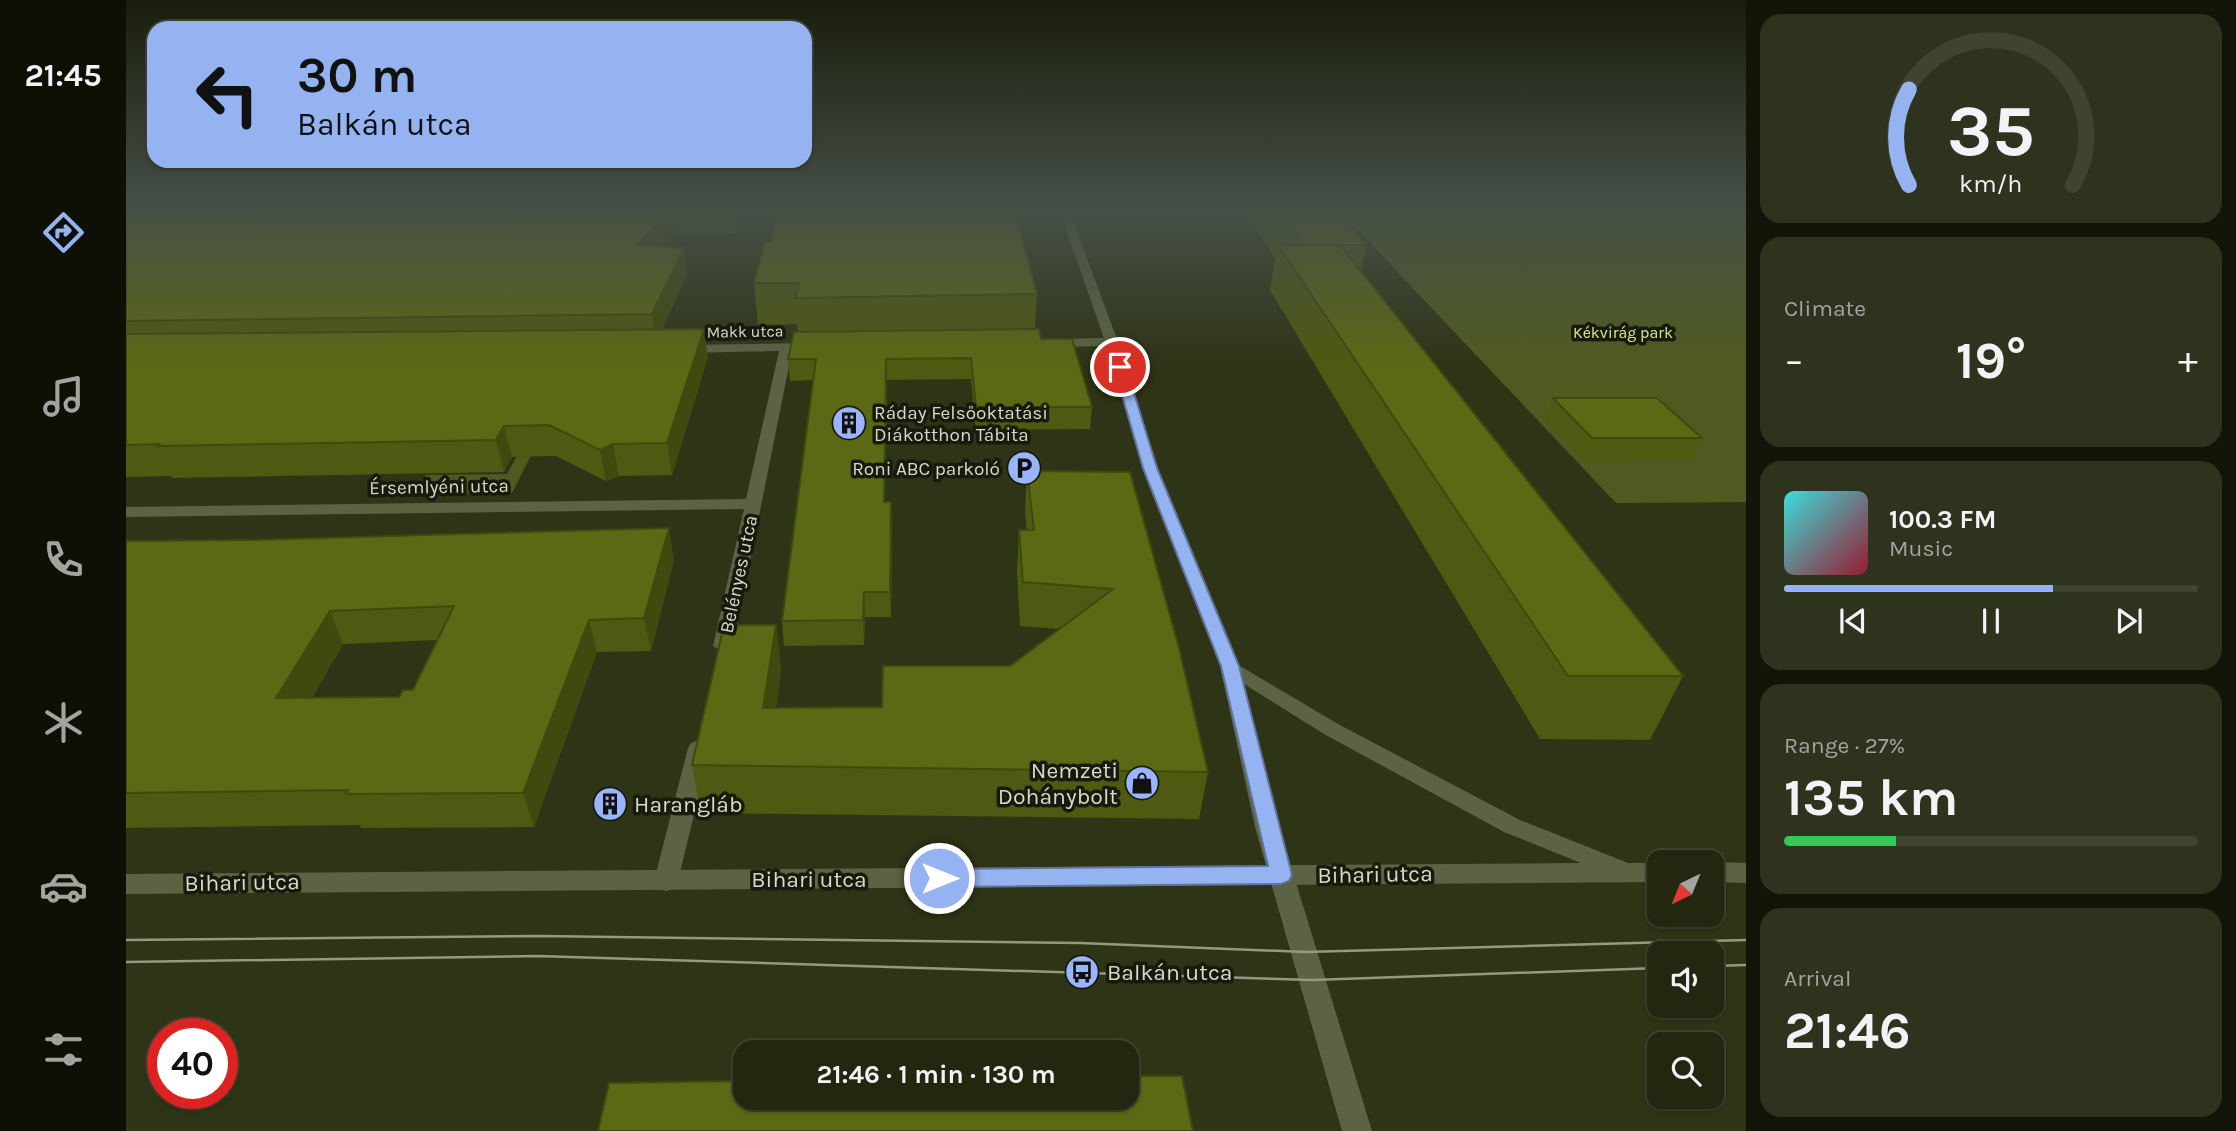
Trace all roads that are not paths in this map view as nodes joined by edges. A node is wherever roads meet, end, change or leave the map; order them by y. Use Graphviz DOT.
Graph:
graph roads {
  1 [pos="1082,260"];
  2 [pos="1112,342"];
  3 [pos="1030,343"];
  4 [pos="826,347"];
  5 [pos="786,348"];
  6 [pos="675,349"];
  7 [pos="753,504"];
  8 [pos="126,512"];
  9 [pos="719,663"];
  10 [pos="1230,666"];
  11 [pos="704,727"];
  12 [pos="1629,872"];
  13 [pos="1647,872"];
  14 [pos="1724,872"];
  15 [pos="1746,873"];
  16 [pos="1281,875"];
  17 [pos="666,881"];
  18 [pos="126,884"];
  19 [pos="1357,1131"];
  1 -- 2 [label="street"];
  2 -- 3 [label="street"];
  2 -- 10 [label="street"];
  4 -- 5 [label="street, Makk utca"];
  5 -- 6 [label="street, Makk utca"];
  5 -- 7 [label="street, Belényes utca"];
  7 -- 8 [label="street, Érsemlyéni utca"];
  7 -- 9 [label="street, Belényes utca"];
  10 -- 12 [label="street"];
  10 -- 16 [label="street"];
  11 -- 17 [label="street"];
  12 -- 13 [label="street, Bihari utca"];
  12 -- 16 [label="street, Bihari utca"];
  14 -- 15 [label="street"];
  16 -- 17 [label="street, Bihari utca"];
  16 -- 19 [label="street"];
  17 -- 18 [label="street, Bihari utca"];
}
